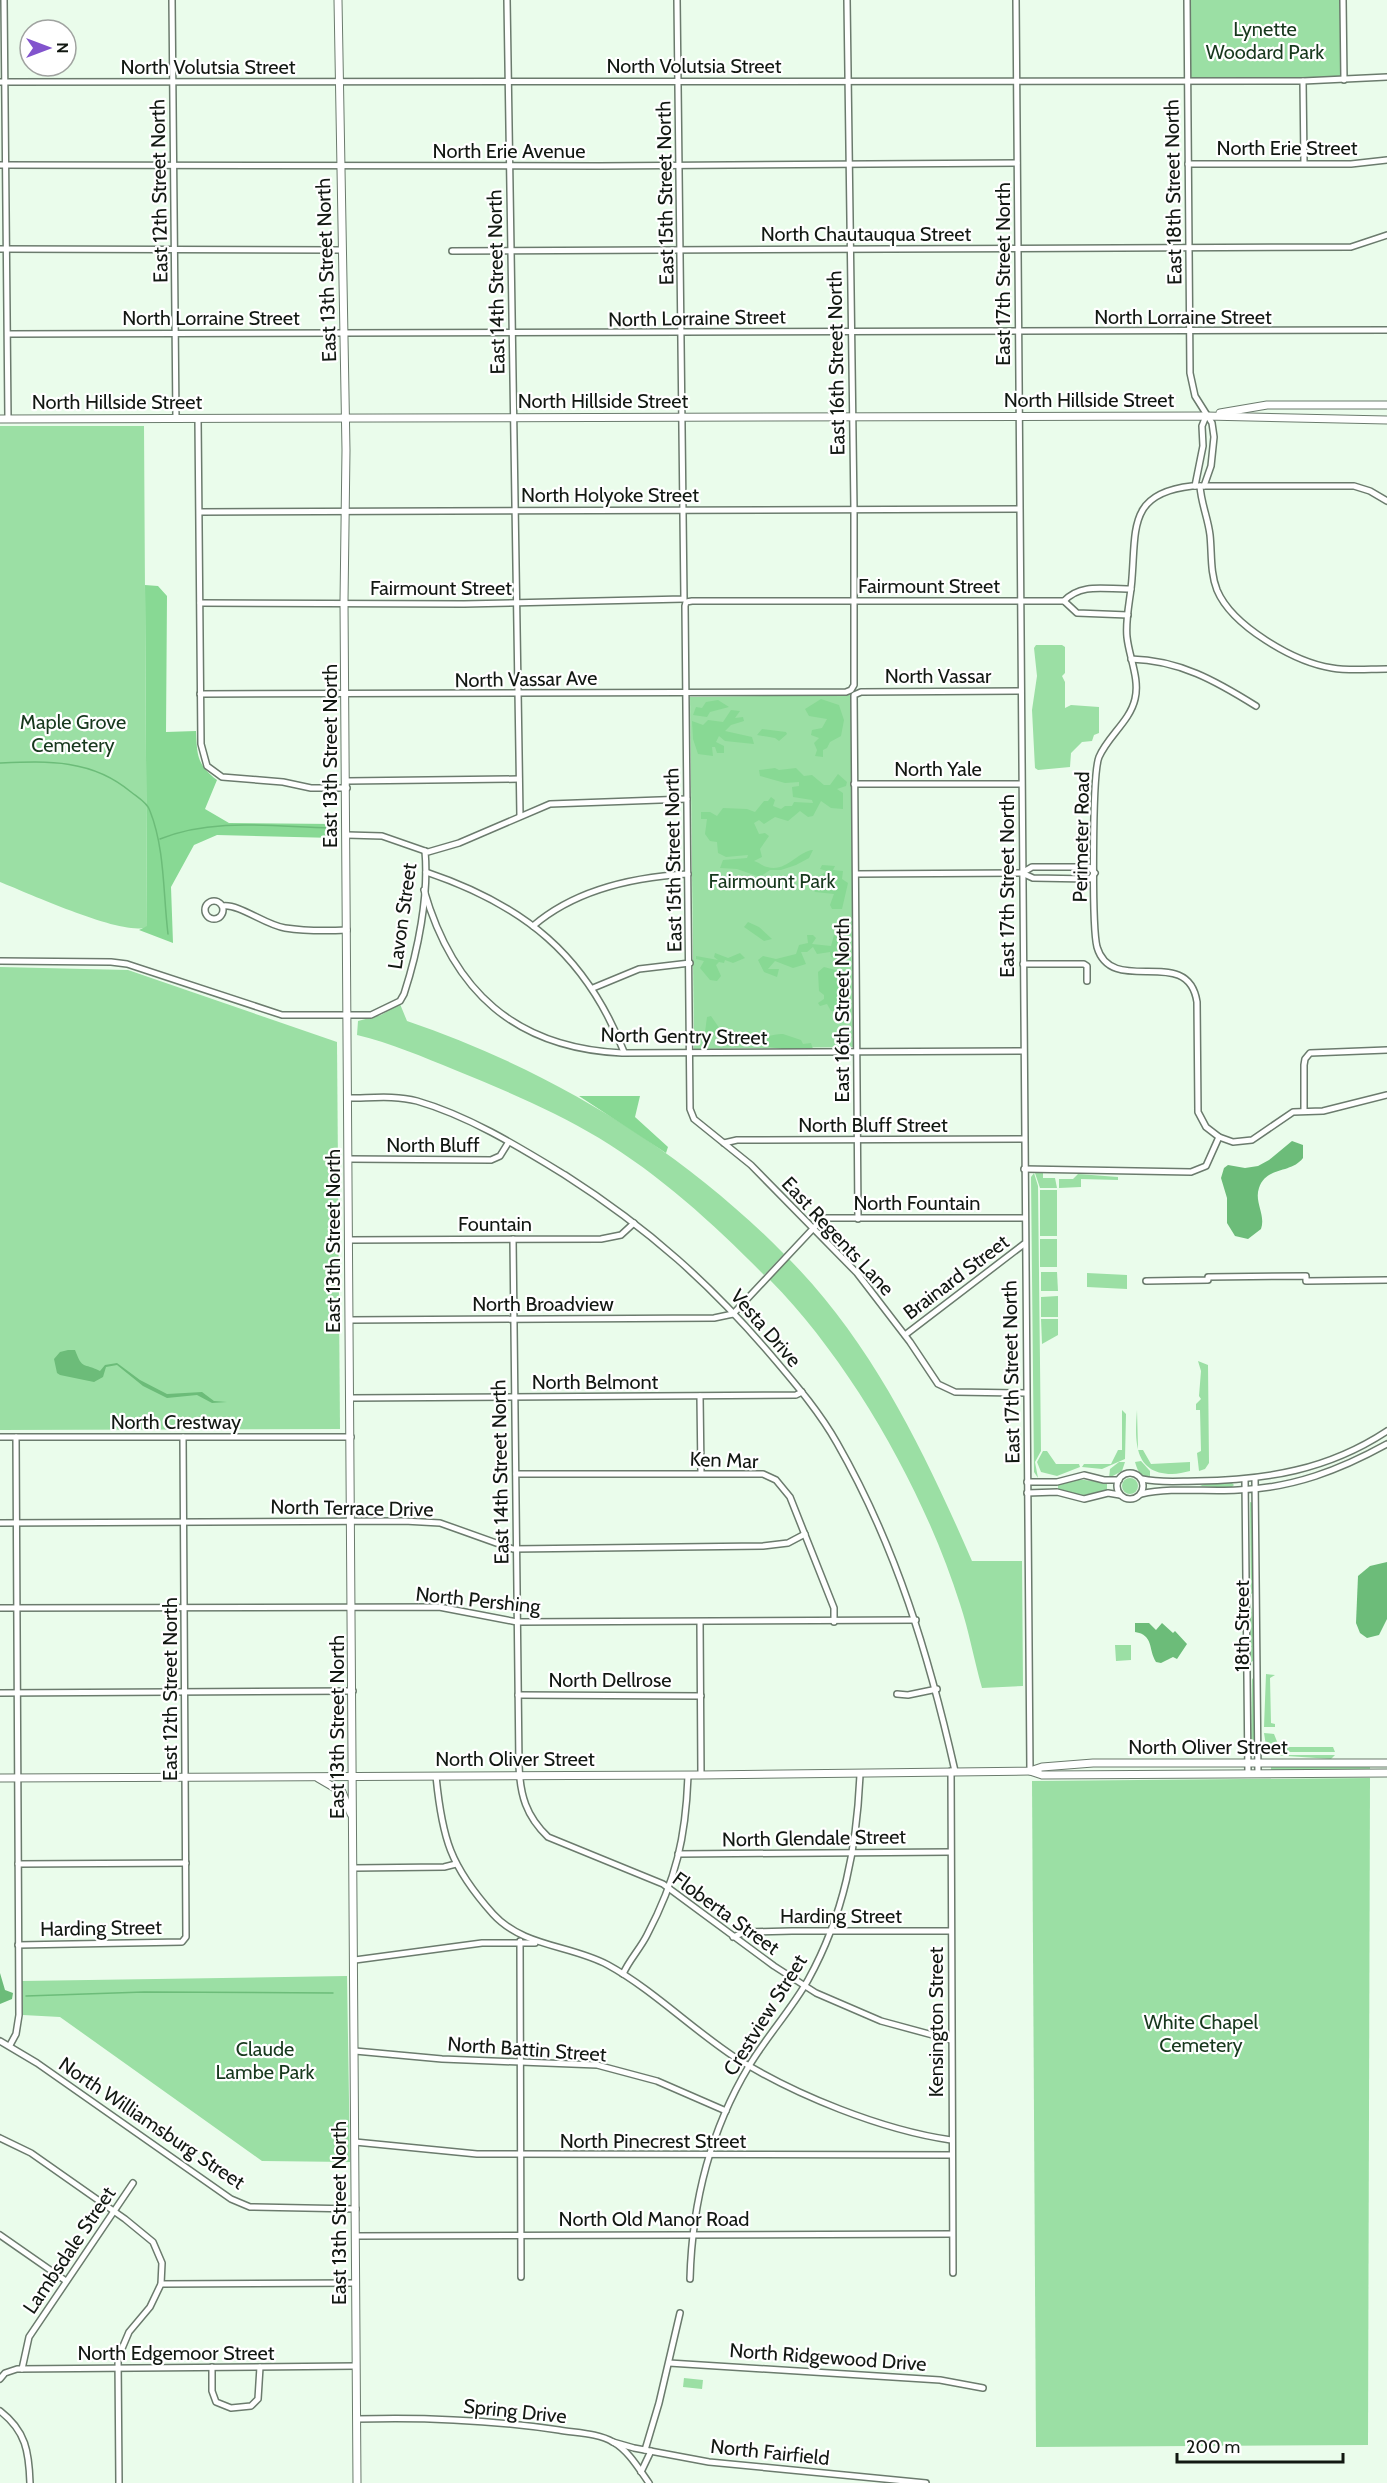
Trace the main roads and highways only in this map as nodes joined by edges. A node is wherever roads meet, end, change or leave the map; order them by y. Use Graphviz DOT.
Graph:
graph roads {
  1 [pos="338,0"];
  2 [pos="1387,406"];
  3 [pos="1206,416"];
  4 [pos="346,417"];
  5 [pos="4,419"];
  6 [pos="1386,420"];
  7 [pos="1387,1763"];
  8 [pos="1030,1771"];
  9 [pos="1387,1773"];
  10 [pos="312,1776"];
  11 [pos="354,1776"];
  12 [pos="0,1778"];
  13 [pos="354,1820"];
  14 [pos="357,2483"];
  1 -- 4 [label="main road, East 13th Street North"];
  2 -- 3 [label="main road, North Hillside Street"];
  3 -- 4 [label="main road, North Hillside Street"];
  3 -- 6 [label="main road, North Hillside Street"];
  4 -- 5 [label="main road, North Hillside Street"];
  4 -- 11 [label="main road, East 13th Street North"];
  7 -- 8 [label="main road, North Oliver Street"];
  8 -- 9 [label="main road, North Oliver Street"];
  8 -- 11 [label="main road, North Oliver Street"];
  10 -- 11 [label="main road, North Oliver Street"];
  10 -- 12 [label="main road, North Oliver Street"];
  10 -- 13 [label="main road"];
  11 -- 13 [label="main road, East 13th Street North"];
  13 -- 14 [label="main road, East 13th Street North"];
}
